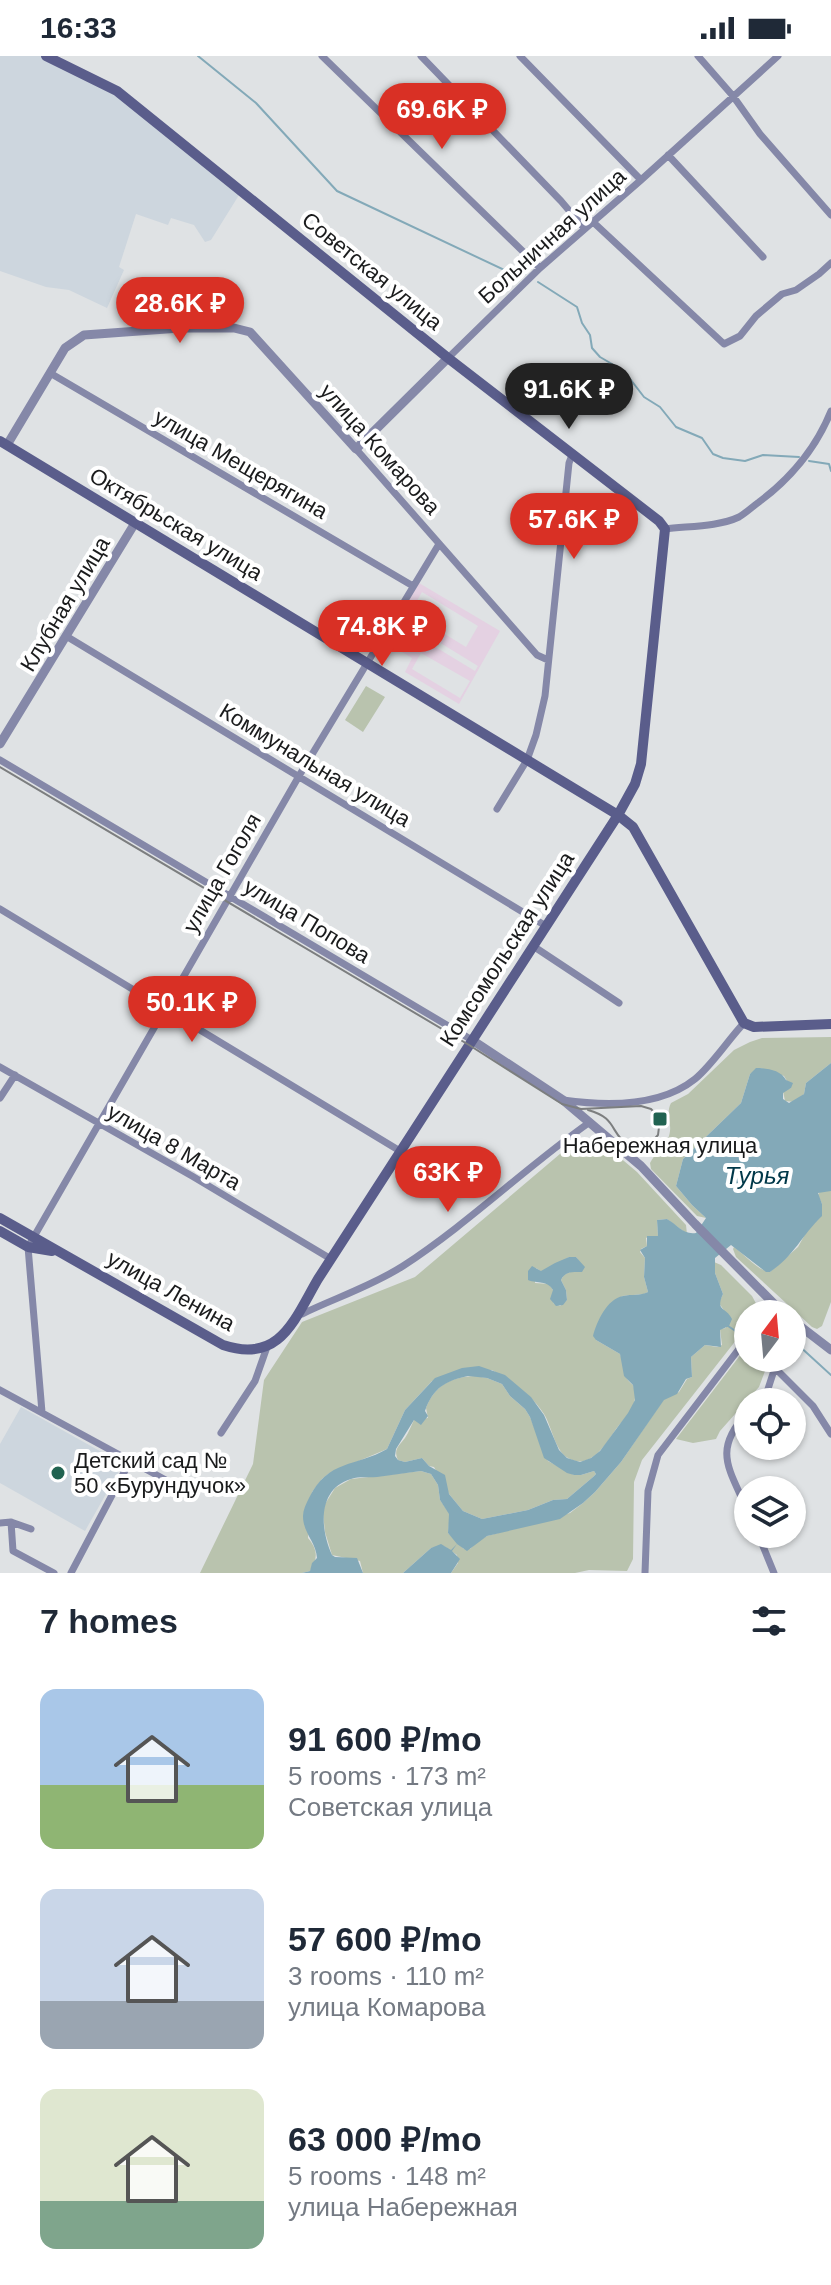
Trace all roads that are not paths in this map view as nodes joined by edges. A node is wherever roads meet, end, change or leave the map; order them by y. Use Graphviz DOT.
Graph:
graph roads {
  1 [pos="46,56"];
  2 [pos="322,56"];
  3 [pos="421,56"];
  4 [pos="520,56"];
  5 [pos="698,56"];
  6 [pos="778,56"];
  7 [pos="733,96"];
  8 [pos="668,155"];
  9 [pos="641,180"];
  10 [pos="831,215"];
  11 [pos="592,221"];
  12 [pos="584,228"];
  13 [pos="763,257"];
  14 [pos="831,263"];
  15 [pos="540,268"];
  16 [pos="448,358"];
  17 [pos="50,373"];
  18 [pos="831,411"];
  19 [pos="4,443"];
  20 [pos="356,449"];
  21 [pos="572,455"];
  22 [pos="135,523"];
  23 [pos="665,529"];
  24 [pos="439,544"];
  25 [pos="413,586"];
  26 [pos="66,636"];
  27 [pos="548,660"];
  28 [pos="367,663"];
  29 [pos="0,744"];
  30 [pos="0,760"];
  31 [pos="527,760"];
  32 [pos="299,776"];
  33 [pos="497,809"];
  34 [pos="618,815"];
  35 [pos="230,896"];
  36 [pos="0,909"];
  37 [pos="546,926"];
  38 [pos="533,946"];
  39 [pos="619,1003"];
  40 [pos="165,1009"];
  41 [pos="744,1023"];
  42 [pos="829,1024"];
  43 [pos="472,1040"];
  44 [pos="0,1067"];
  45 [pos="15,1075"];
  46 [pos="0,1098"];
  47 [pos="563,1100"];
  48 [pos="590,1122"];
  49 [pos="98,1124"];
  50 [pos="400,1151"];
  51 [pos="0,1218"];
  52 [pos="0,1231"];
  53 [pos="30,1242"];
  54 [pos="331,1259"];
  55 [pos="769,1300"];
  56 [pos="298,1313"];
  57 [pos="806,1331"];
  58 [pos="267,1347"];
  59 [pos="831,1350"];
  60 [pos="734,1355"];
  61 [pos="779,1372"];
  62 [pos="0,1390"];
  63 [pos="42,1412"];
  64 [pos="734,1426"];
  65 [pos="221,1433"];
  66 [pos="831,1434"];
  67 [pos="130,1461"];
  68 [pos="734,1479"];
  69 [pos="186,1491"];
  70 [pos="11,1522"];
  71 [pos="0,1523"];
  72 [pos="31,1529"];
  73 [pos="764,1548"];
  74 [pos="54,1573"];
  75 [pos="71,1573"];
  76 [pos="645,1573"];
  77 [pos="774,1573"];
  1 -- 16 [label="main road, Советская улица"];
  2 -- 15 [label="street"];
  3 -- 12 [label="street"];
  4 -- 9 [label="street"];
  5 -- 7 [label="street"];
  6 -- 7 [label="street, Больничная улица"];
  7 -- 8 [label="street, Больничная улица"];
  7 -- 10 [label="street"];
  8 -- 9 [label="street, Больничная улица"];
  8 -- 13 [label="street"];
  9 -- 11 [label="street, Больничная улица"];
  11 -- 12 [label="street, Больничная улица"];
  11 -- 14 [label="street"];
  12 -- 15 [label="street, Больничная улица"];
  15 -- 16 [label="street, Больничная улица"];
  16 -- 20 [label="street, Больничная улица"];
  16 -- 21 [label="main road, Советская улица"];
  17 -- 19 [label="street, улица Комарова"];
  17 -- 20 [label="street, улица Комарова"];
  17 -- 25 [label="street, улица Мещерягина"];
  18 -- 23 [label="street"];
  19 -- 22 [label="main road, Октябрьская улица"];
  20 -- 24 [label="street, улица Комарова"];
  21 -- 23 [label="main road, Советская улица"];
  21 -- 27 [label="street"];
  22 -- 26 [label="street, Клубная улица"];
  22 -- 28 [label="main road, Октябрьская улица"];
  23 -- 34 [label="main road, Комсомольская улица"];
  24 -- 25 [label="street, улица Гоголя"];
  24 -- 27 [label="street, улица Комарова"];
  25 -- 28 [label="street, улица Гоголя"];
  26 -- 29 [label="street, Клубная улица"];
  26 -- 32 [label="street, Коммунальная улица"];
  27 -- 31 [label="street"];
  28 -- 31 [label="main road, Октябрьская улица"];
  28 -- 32 [label="street, улица Гоголя"];
  30 -- 35 [label="street, улица Попова"];
  31 -- 33 [label="street"];
  31 -- 34 [label="main road, Октябрьская улица"];
  32 -- 35 [label="street, улица Гоголя"];
  32 -- 37 [label="street, Коммунальная улица"];
  34 -- 37 [label="main road, Комсомольская улица"];
  34 -- 41 [label="main road, Октябрьская улица"];
  35 -- 40 [label="street, улица Гоголя"];
  35 -- 43 [label="street, улица Попова"];
  36 -- 40 [label="street"];
  37 -- 38 [label="main road, Комсомольская улица"];
  38 -- 39 [label="street"];
  38 -- 43 [label="main road, Комсомольская улица"];
  40 -- 49 [label="street, улица Гоголя"];
  40 -- 50 [label="street"];
  41 -- 42 [label="main road"];
  41 -- 47 [label="street"];
  43 -- 47 [label="street"];
  43 -- 50 [label="main road, Комсомольская улица"];
  44 -- 45 [label="street, улица 8 Марта"];
  45 -- 46 [label="street"];
  45 -- 49 [label="street, улица 8 Марта"];
  47 -- 48 [label="street"];
  48 -- 55 [label="street"];
  48 -- 56 [label="street"];
  49 -- 53 [label="street, улица Гоголя"];
  49 -- 54 [label="street, улица 8 Марта"];
  50 -- 54 [label="main road, Комсомольская улица"];
  51 -- 53 [label="main road, улица Ленина"];
  52 -- 53 [label="main road, улица Ленина"];
  53 -- 58 [label="main road, улица Ленина"];
  53 -- 63 [label="street"];
  54 -- 56 [label="main road, Комсомольская улица"];
  56 -- 58 [label="main road, Комсомольская улица"];
  57 -- 59 [label="street"];
  58 -- 65 [label="street"];
  60 -- 76 [label="street"];
  61 -- 66 [label="street"];
  62 -- 63 [label="street"];
  63 -- 67 [label="street"];
  64 -- 68 [label="street"];
  67 -- 69 [label="street"];
  67 -- 75 [label="street"];
  70 -- 71 [label="street"];
  70 -- 72 [label="street"];
  70 -- 74 [label="street"];
  73 -- 77 [label="street"];
}
